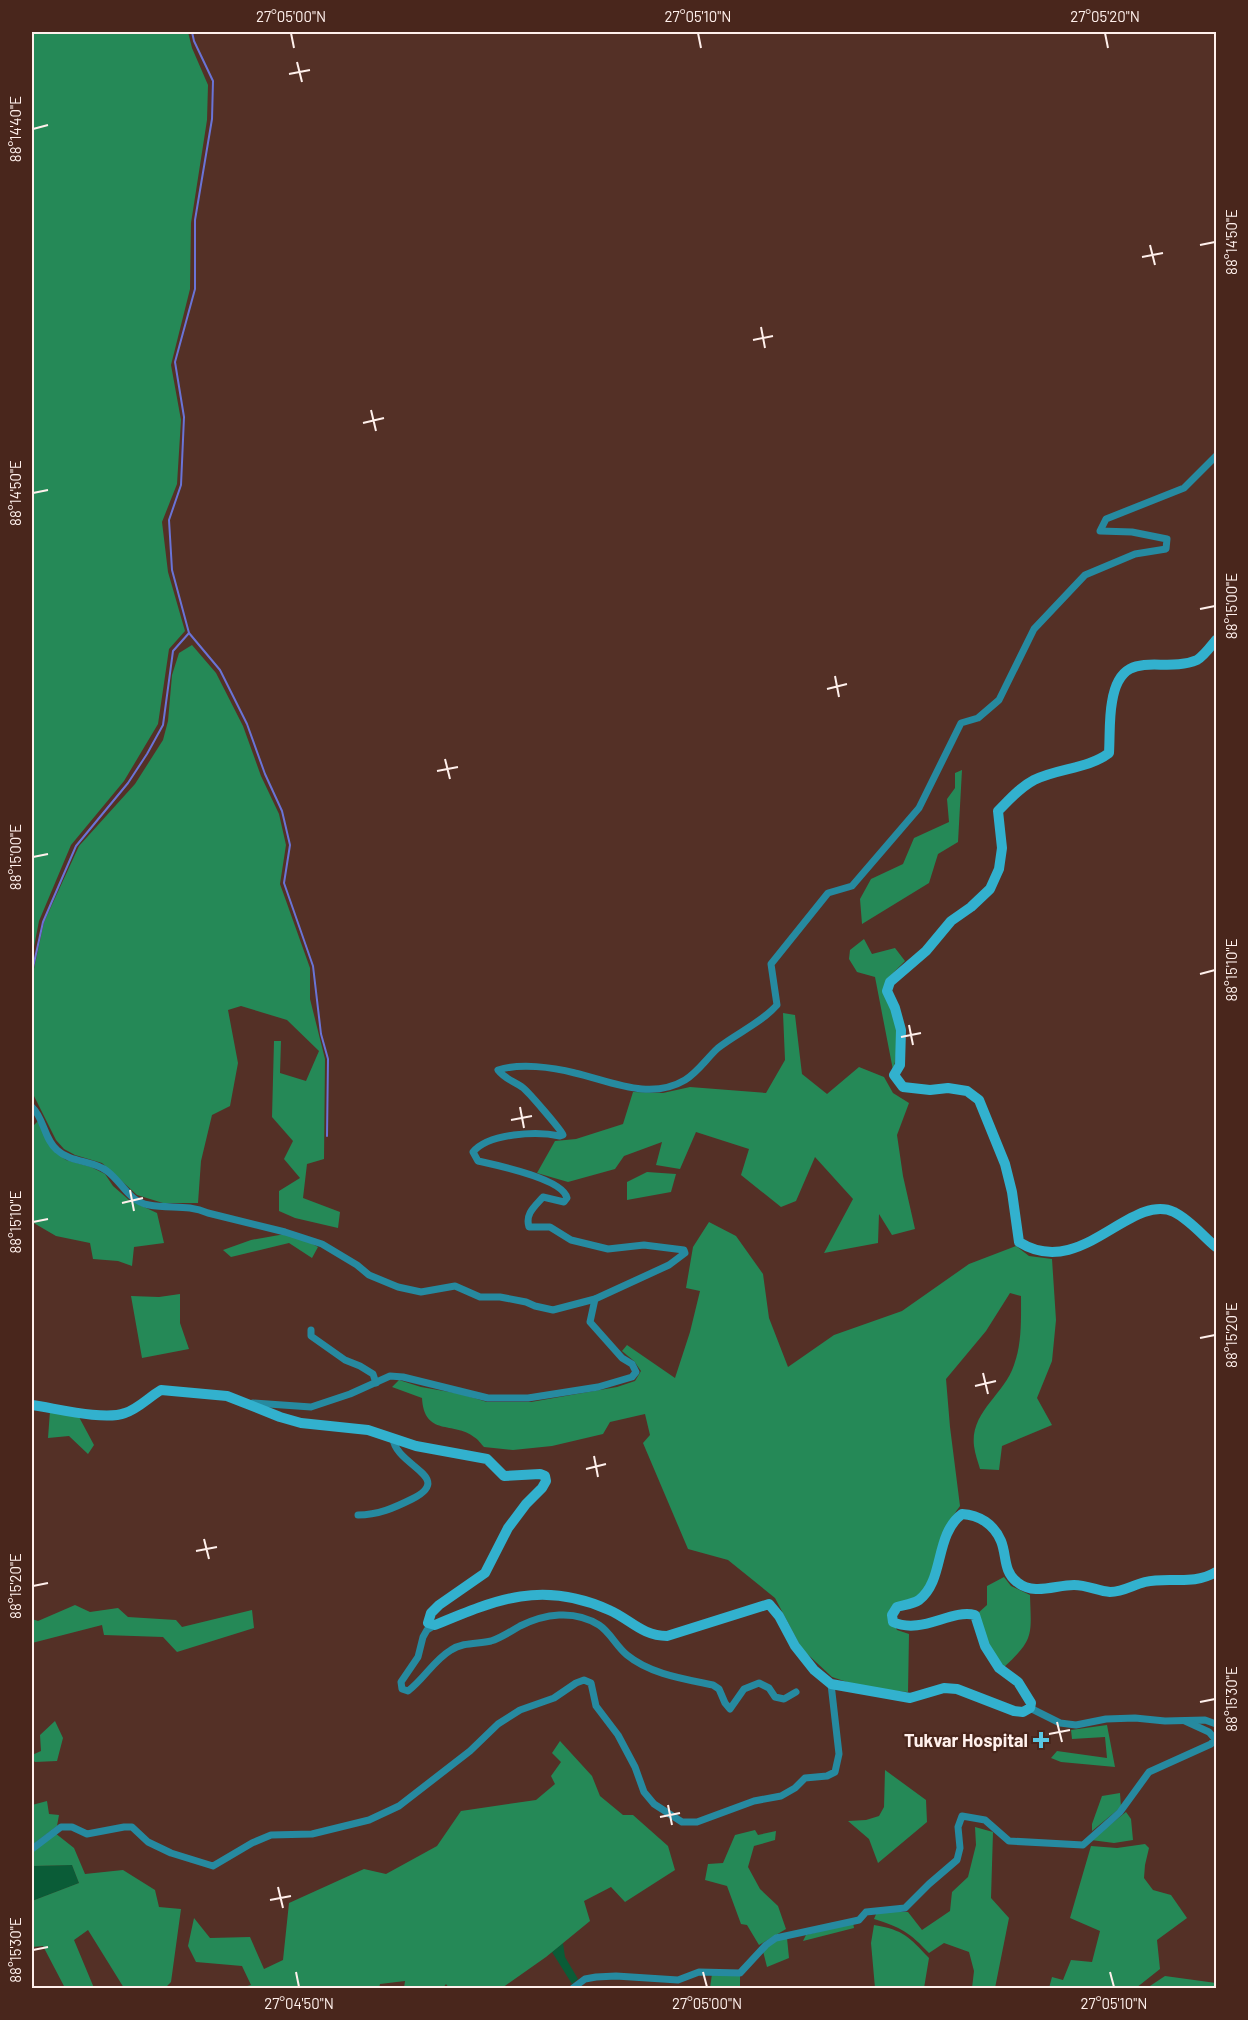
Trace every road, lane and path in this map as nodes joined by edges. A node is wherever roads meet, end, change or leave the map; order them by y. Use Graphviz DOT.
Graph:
graph roads {
  1 [pos="1216,456"];
  2 [pos="1216,640"];
  3 [pos="32,1107"];
  4 [pos="1216,1247"];
  5 [pos="595,1299"];
  6 [pos="311,1330"];
  7 [pos="376,1383"];
  8 [pos="243,1402"];
  9 [pos="32,1405"];
  10 [pos="393,1438"];
  11 [pos="358,1515"];
  12 [pos="1213,1575"];
  13 [pos="435,1625"];
  14 [pos="831,1684"];
  15 [pos="796,1692"];
  16 [pos="1030,1708"];
  17 [pos="1185,1721"];
  18 [pos="1216,1724"];
  19 [pos="32,1849"];
  20 [pos="573,1989"];
  1 -- 5 [label="street"];
  2 -- 4 [label="main road"];
  3 -- 5 [label="street"];
  5 -- 7 [label="street"];
  6 -- 7 [label="street"];
  7 -- 8 [label="street"];
  8 -- 9 [label="main road"];
  8 -- 10 [label="main road"];
  10 -- 11 [label="street"];
  10 -- 13 [label="main road"];
  12 -- 16 [label="main road"];
  13 -- 14 [label="main road"];
  13 -- 15 [label="street"];
  14 -- 16 [label="main road"];
  14 -- 19 [label="street"];
  16 -- 17 [label="street"];
  17 -- 18 [label="street"];
  17 -- 20 [label="street"];
}
